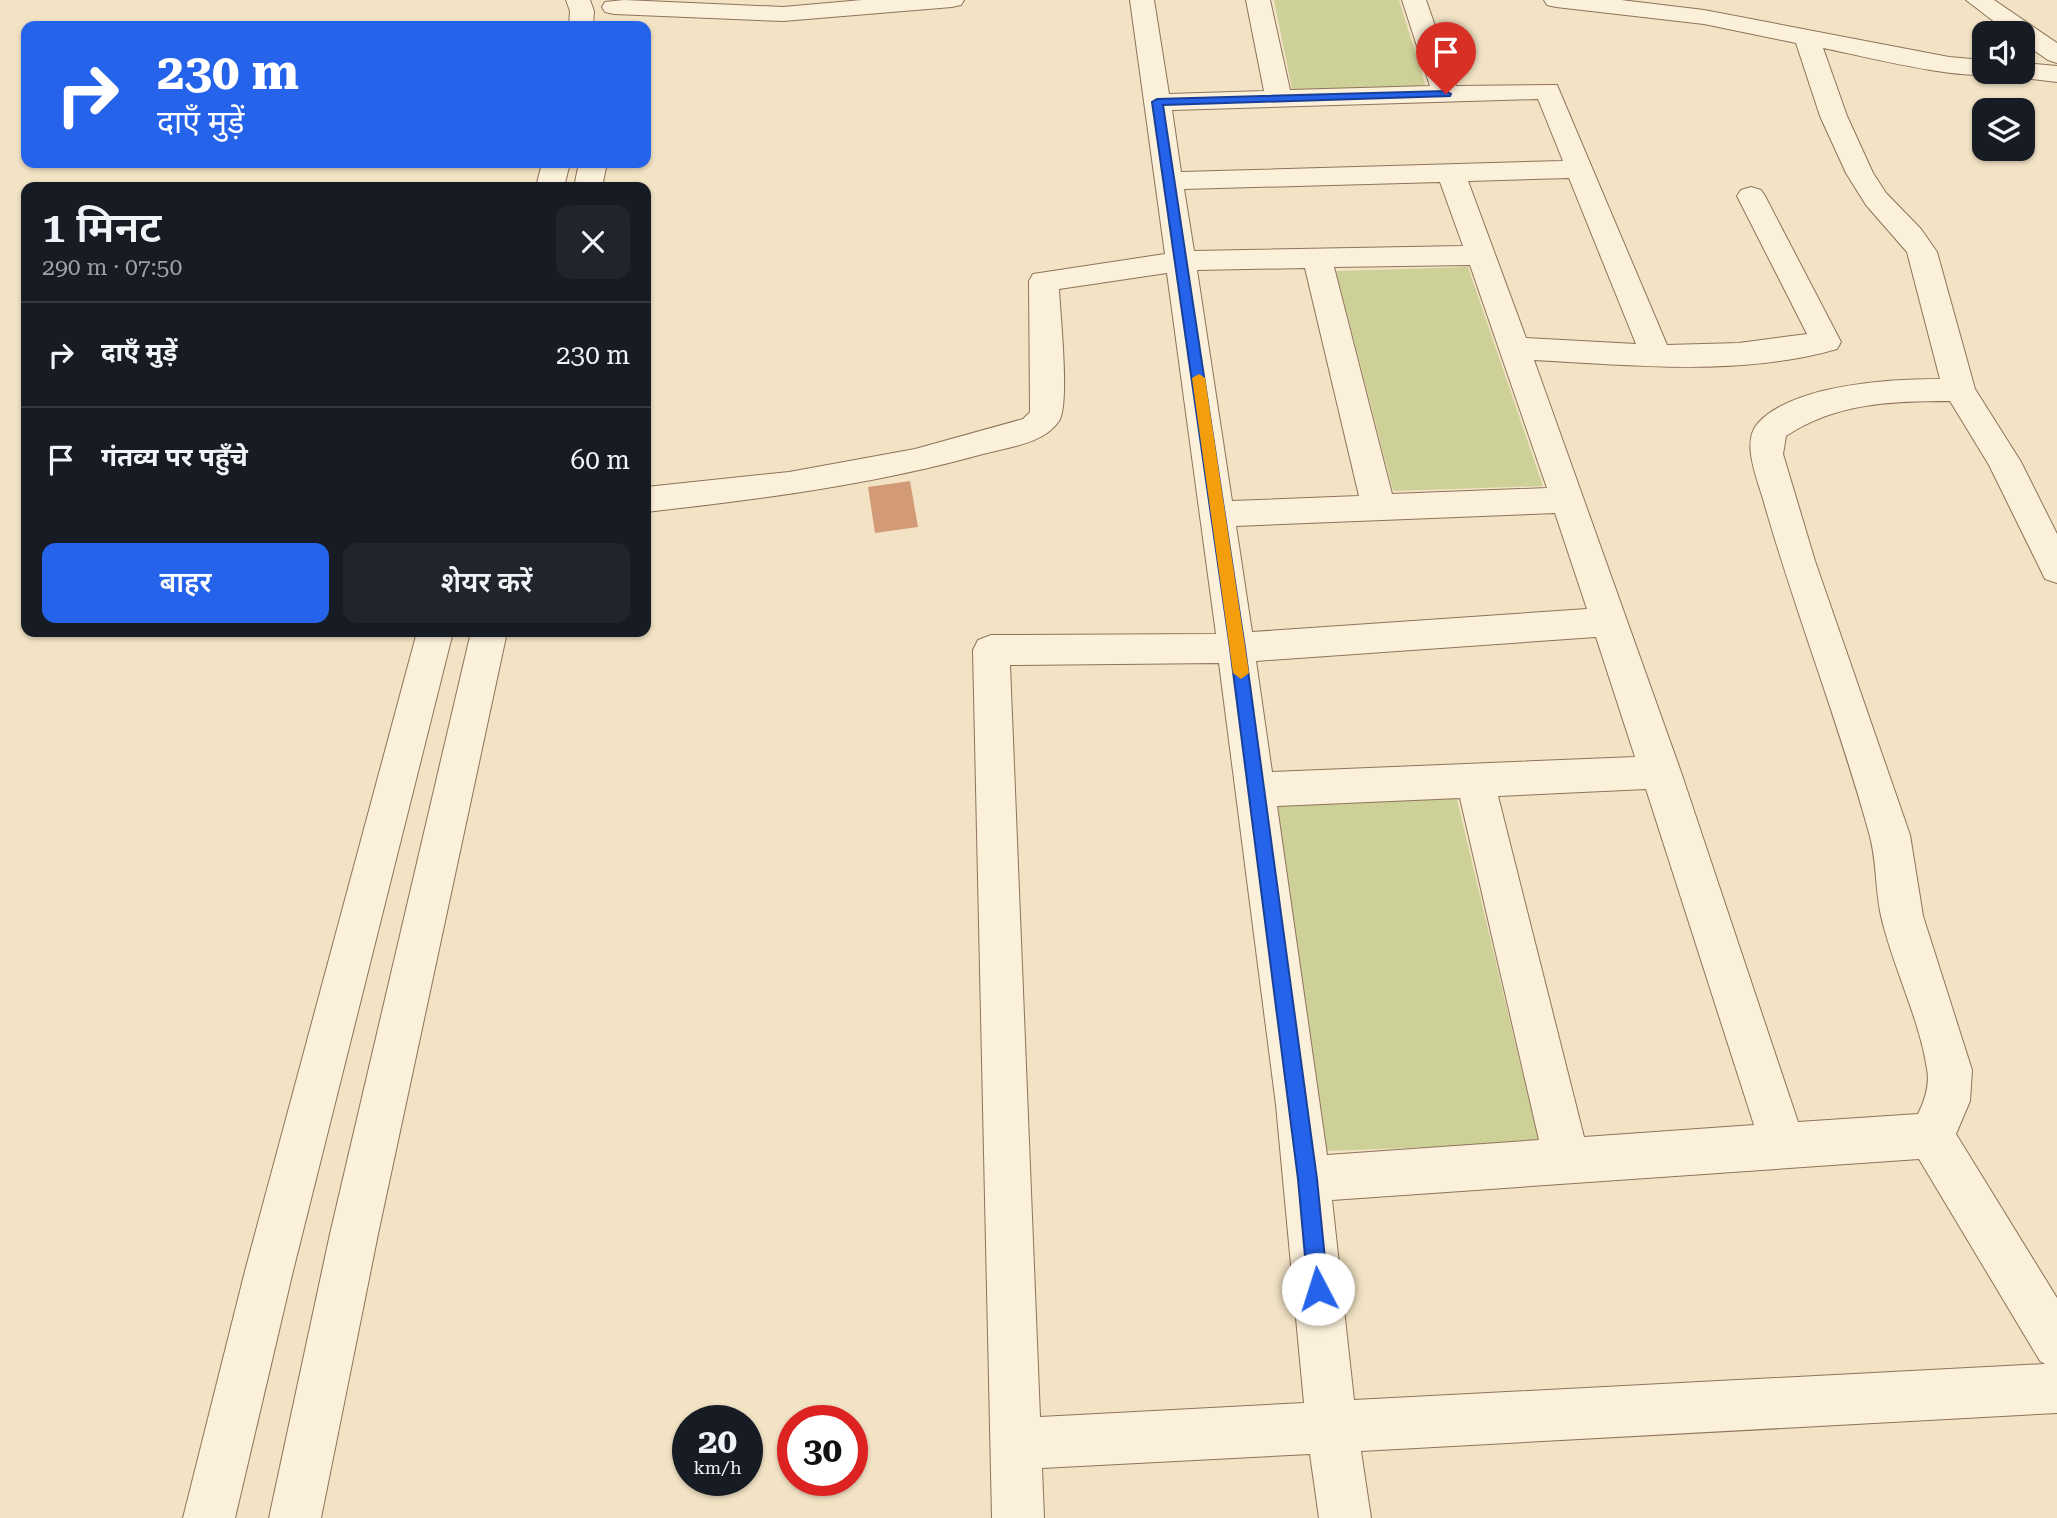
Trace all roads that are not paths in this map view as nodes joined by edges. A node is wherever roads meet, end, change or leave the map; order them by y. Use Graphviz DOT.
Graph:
graph roads {
  1 [pos="578,0"];
  2 [pos="952,0"];
  3 [pos="1142,0"];
  4 [pos="1258,0"];
  5 [pos="1413,0"];
  6 [pos="1556,0"];
  7 [pos="1728,0"];
  8 [pos="1979,0"];
  9 [pos="1606,3"];
  10 [pos="614,11"];
  11 [pos="581,21"];
  12 [pos="1766,29"];
  13 [pos="1807,37"];
  14 [pos="2057,55"];
  15 [pos="1972,67"];
  16 [pos="2035,72"];
  17 [pos="2057,74"];
  18 [pos="1446,94"];
  19 [pos="1279,99"];
  20 [pos="1157,102"];
  21 [pos="1579,169"];
  22 [pos="1451,172"];
  23 [pos="1169,181"];
  24 [pos="1751,196"];
  25 [pos="1481,254"];
  26 [pos="1317,258"];
  27 [pos="1181,261"];
  28 [pos="1515,348"];
  29 [pos="1657,356"];
  30 [pos="1959,390"];
  31 [pos="651,498"];
  32 [pos="1568,500"];
  33 [pos="1379,508"];
  34 [pos="1219,514"];
  35 [pos="2057,569"];
  36 [pos="1610,622"];
  37 [pos="434,637"];
  38 [pos="488,637"];
  39 [pos="1238,648"];
  40 [pos="1661,772"];
  41 [pos="1475,780"];
  42 [pos="1256,790"];
  43 [pos="1931,1136"];
  44 [pos="1783,1146"];
  45 [pos="1567,1161"];
  46 [pos="1308,1179"];
  47 [pos="2057,1344"];
  48 [pos="2057,1388"];
  49 [pos="1330,1427"];
  50 [pos="1016,1444"];
  51 [pos="209,1518"];
  52 [pos="295,1518"];
  53 [pos="1018,1518"];
  54 [pos="1345,1518"];
  1 -- 11 [label="street"];
  2 -- 10 [label="street"];
  3 -- 20 [label="street"];
  4 -- 19 [label="street"];
  5 -- 18 [label="street"];
  6 -- 9 [label="street"];
  7 -- 12 [label="street"];
  8 -- 14 [label="street"];
  9 -- 12 [label="street"];
  12 -- 13 [label="street"];
  13 -- 15 [label="street"];
  13 -- 30 [label="street"];
  16 -- 17 [label="street"];
  18 -- 19 [label="street"];
  18 -- 21 [label="street"];
  19 -- 20 [label="street"];
  20 -- 23 [label="street"];
  21 -- 22 [label="street"];
  21 -- 29 [label="street"];
  22 -- 23 [label="street"];
  22 -- 25 [label="street"];
  23 -- 27 [label="street"];
  24 -- 29 [label="street"];
  25 -- 26 [label="street"];
  25 -- 28 [label="street"];
  26 -- 27 [label="street"];
  26 -- 33 [label="street"];
  27 -- 31 [label="street"];
  27 -- 34 [label="street"];
  28 -- 29 [label="street"];
  28 -- 32 [label="street"];
  30 -- 35 [label="street"];
  30 -- 43 [label="street"];
  32 -- 33 [label="street"];
  32 -- 36 [label="street"];
  33 -- 34 [label="street"];
  34 -- 39 [label="street"];
  36 -- 39 [label="street"];
  36 -- 40 [label="street"];
  37 -- 51 [label="street"];
  38 -- 52 [label="street"];
  39 -- 42 [label="street"];
  39 -- 50 [label="street"];
  40 -- 41 [label="street"];
  40 -- 44 [label="street"];
  41 -- 42 [label="street"];
  41 -- 45 [label="street"];
  42 -- 46 [label="street"];
  43 -- 44 [label="street"];
  43 -- 47 [label="street"];
  44 -- 45 [label="street"];
  45 -- 46 [label="street"];
  46 -- 49 [label="street"];
  48 -- 49 [label="street"];
  49 -- 50 [label="street"];
  49 -- 54 [label="street"];
  50 -- 53 [label="street"];
}
